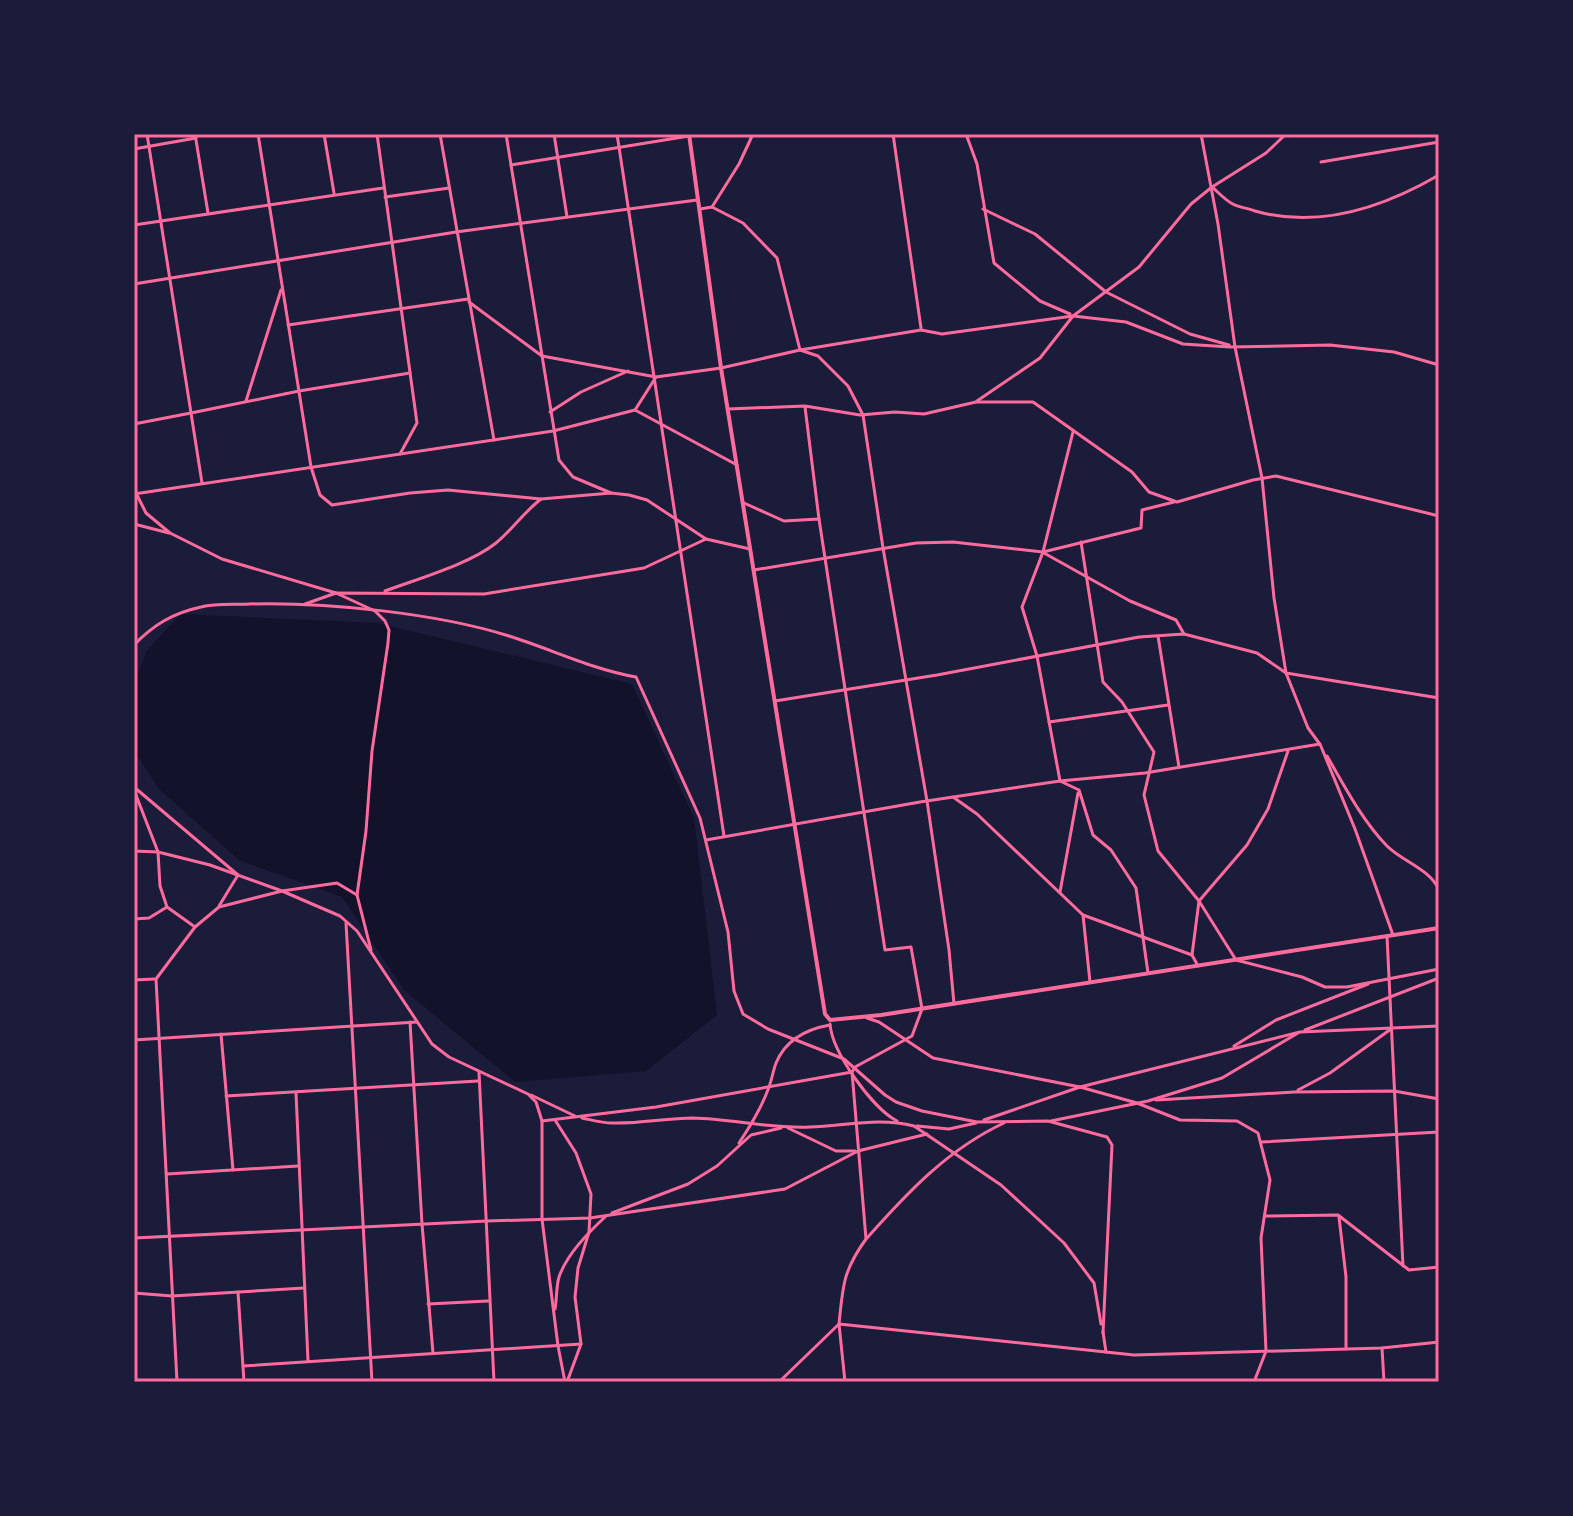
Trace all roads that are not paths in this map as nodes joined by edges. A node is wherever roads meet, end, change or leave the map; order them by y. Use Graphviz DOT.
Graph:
graph roads {
  1 [pos="147,134"];
  2 [pos="258,134"];
  3 [pos="324,134"];
  4 [pos="377,134"];
  5 [pos="440,134"];
  6 [pos="506,134"];
  7 [pos="554,134"];
  8 [pos="617,134"];
  9 [pos="753,134"];
  10 [pos="893,134"];
  11 [pos="966,134"];
  12 [pos="1286,134"];
  13 [pos="689,135"];
  14 [pos="196,136"];
  15 [pos="1203,136"];
  16 [pos="1439,142"];
  17 [pos="149,146"];
  18 [pos="619,147"];
  19 [pos="134,149"];
  20 [pos="558,157"];
  21 [pos="1321,162"];
  22 [pos="511,165"];
  23 [pos="1439,175"];
  24 [pos="1212,187"];
  25 [pos="384,188"];
  26 [pos="449,188"];
  27 [pos="334,195"];
  28 [pos="385,197"];
  29 [pos="697,200"];
  30 [pos="269,205"];
  31 [pos="712,207"];
  32 [pos="629,209"];
  33 [pos="700,209"];
  34 [pos="983,209"];
  35 [pos="208,214"];
  36 [pos="567,218"];
  37 [pos="160,221"];
  38 [pos="521,224"];
  39 [pos="134,225"];
  40 [pos="456,232"];
  41 [pos="392,243"];
  42 [pos="278,261"];
  43 [pos="168,278"];
  44 [pos="134,284"];
  45 [pos="282,287"];
  46 [pos="1106,292"];
  47 [pos="469,301"];
  48 [pos="402,309"];
  49 [pos="1073,316"];
  50 [pos="288,325"];
  51 [pos="921,330"];
  52 [pos="1235,347"];
  53 [pos="800,350"];
  54 [pos="542,356"];
  55 [pos="1439,365"];
  56 [pos="721,368"];
  57 [pos="629,370"];
  58 [pos="410,373"];
  59 [pos="656,377"];
  60 [pos="299,391"];
  61 [pos="246,401"];
  62 [pos="976,402"];
  63 [pos="805,406"];
  64 [pos="728,409"];
  65 [pos="635,410"];
  66 [pos="550,412"];
  67 [pos="191,413"];
  68 [pos="863,415"];
  69 [pos="134,424"];
  70 [pos="663,425"];
  71 [pos="553,431"];
  72 [pos="1073,432"];
  73 [pos="494,440"];
  74 [pos="400,454"];
  75 [pos="737,465"];
  76 [pos="311,467"];
  77 [pos="1262,478"];
  78 [pos="134,479"];
  79 [pos="202,483"];
  80 [pos="135,493"];
  81 [pos="611,493"];
  82 [pos="541,499"];
  83 [pos="1177,502"];
  84 [pos="744,503"];
  85 [pos="1439,516"];
  86 [pos="676,518"];
  87 [pos="819,519"];
  88 [pos="134,524"];
  89 [pos="170,533"];
  90 [pos="706,539"];
  91 [pos="1081,542"];
  92 [pos="883,548"];
  93 [pos="750,549"];
  94 [pos="681,551"];
  95 [pos="1043,552"];
  96 [pos="826,558"];
  97 [pos="754,570"];
  98 [pos="1086,577"];
  99 [pos="336,593"];
  100 [pos="381,593"];
  101 [pos="301,605"];
  102 [pos="375,611"];
  103 [pos="1184,634"];
  104 [pos="1158,636"];
  105 [pos="134,645"];
  106 [pos="1097,645"];
  107 [pos="1037,656"];
  108 [pos="1286,673"];
  109 [pos="908,680"];
  110 [pos="847,690"];
  111 [pos="1439,698"];
  112 [pos="775,701"];
  113 [pos="1169,705"];
  114 [pos="1128,711"];
  115 [pos="1049,722"];
  116 [pos="1320,744"];
  117 [pos="1288,750"];
  118 [pos="1179,767"];
  119 [pos="1149,772"];
  120 [pos="1060,781"];
  121 [pos="134,789"];
  122 [pos="1079,790"];
  123 [pos="953,797"];
  124 [pos="927,801"];
  125 [pos="865,812"];
  126 [pos="794,825"];
  127 [pos="724,836"];
  128 [pos="706,840"];
  129 [pos="134,851"];
  130 [pos="158,852"];
  131 [pos="238,875"];
  132 [pos="1439,890"];
  133 [pos="282,891"];
  134 [pos="1060,892"];
  135 [pos="357,895"];
  136 [pos="1199,901"];
  137 [pos="167,907"];
  138 [pos="219,907"];
  139 [pos="1083,915"];
  140 [pos="134,919"];
  141 [pos="346,921"];
  142 [pos="195,927"];
  143 [pos="1439,928"];
  144 [pos="1393,935"];
  145 [pos="1387,936"];
  146 [pos="1143,937"];
  147 [pos="1192,955"];
  148 [pos="373,957"];
  149 [pos="1236,960"];
  150 [pos="1198,966"];
  151 [pos="1439,969"];
  152 [pos="1148,974"];
  153 [pos="1389,978"];
  154 [pos="1439,978"];
  155 [pos="156,979"];
  156 [pos="134,980"];
  157 [pos="1379,980"];
  158 [pos="1090,982"];
  159 [pos="1390,997"];
  160 [pos="954,1004"];
  161 [pos="922,1009"];
  162 [pos="864,1017"];
  163 [pos="410,1022"];
  164 [pos="417,1022"];
  165 [pos="830,1022"];
  166 [pos="351,1026"];
  167 [pos="1439,1026"];
  168 [pos="1391,1029"];
  169 [pos="1300,1032"];
  170 [pos="221,1034"];
  171 [pos="158,1038"];
  172 [pos="794,1038"];
  173 [pos="134,1040"];
  174 [pos="905,1040"];
  175 [pos="1228,1049"];
  176 [pos="844,1059"];
  177 [pos="854,1069"];
  178 [pos="479,1072"];
  179 [pos="479,1081"];
  180 [pos="770,1086"];
  181 [pos="413,1087"];
  182 [pos="1080,1087"];
  183 [pos="355,1090"];
  184 [pos="1394,1091"];
  185 [pos="1294,1092"];
  186 [pos="296,1093"];
  187 [pos="528,1094"];
  188 [pos="226,1096"];
  189 [pos="1439,1099"];
  190 [pos="1148,1101"];
  191 [pos="1137,1103"];
  192 [pos="577,1117"];
  193 [pos="555,1120"];
  194 [pos="542,1121"];
  195 [pos="1048,1121"];
  196 [pos="753,1122"];
  197 [pos="855,1122"];
  198 [pos="900,1122"];
  199 [pos="977,1122"];
  200 [pos="1008,1122"];
  201 [pos="914,1126"];
  202 [pos="785,1127"];
  203 [pos="1439,1132"];
  204 [pos="927,1134"];
  205 [pos="1397,1134"];
  206 [pos="1261,1142"];
  207 [pos="737,1146"];
  208 [pos="858,1151"];
  209 [pos="956,1152"];
  210 [pos="298,1166"];
  211 [pos="233,1170"];
  212 [pos="165,1174"];
  213 [pos="606,1216"];
  214 [pos="1265,1216"];
  215 [pos="1339,1217"];
  216 [pos="590,1218"];
  217 [pos="542,1219"];
  218 [pos="487,1221"];
  219 [pos="422,1224"];
  220 [pos="363,1227"];
  221 [pos="301,1230"];
  222 [pos="589,1232"];
  223 [pos="134,1238"];
  224 [pos="168,1238"];
  225 [pos="866,1239"];
  226 [pos="1403,1266"];
  227 [pos="1439,1267"];
  228 [pos="304,1288"];
  229 [pos="238,1292"];
  230 [pos="134,1293"];
  231 [pos="172,1296"];
  232 [pos="490,1301"];
  233 [pos="428,1304"];
  234 [pos="554,1316"];
  235 [pos="839,1324"];
  236 [pos="1103,1333"];
  237 [pos="1439,1342"];
  238 [pos="581,1344"];
  239 [pos="558,1346"];
  240 [pos="1382,1348"];
  241 [pos="1346,1349"];
  242 [pos="1266,1351"];
  243 [pos="492,1352"];
  244 [pos="1106,1352"];
  245 [pos="433,1355"];
  246 [pos="371,1359"];
  247 [pos="308,1362"];
  248 [pos="243,1366"];
  249 [pos="177,1382"];
  250 [pos="244,1382"];
  251 [pos="372,1382"];
  252 [pos="494,1382"];
  253 [pos="566,1382"];
  254 [pos="779,1382"];
  255 [pos="845,1382"];
  256 [pos="1254,1382"];
  257 [pos="1384,1382"];
  1 -- 17 [label="street"];
  2 -- 30 [label="street"];
  3 -- 27 [label="street"];
  4 -- 25 [label="street"];
  5 -- 26 [label="street"];
  6 -- 22 [label="street"];
  7 -- 20 [label="street"];
  8 -- 18 [label="street"];
  9 -- 31 [label="street"];
  10 -- 51 [label="street"];
  11 -- 34 [label="street"];
  12 -- 24 [label="street"];
  13 -- 18 [label="street"];
  13 -- 29 [label="street"];
  14 -- 17 [label="street"];
  14 -- 35 [label="street"];
  15 -- 24 [label="street"];
  16 -- 21 [label="street"];
  17 -- 19 [label="street"];
  17 -- 37 [label="street"];
  18 -- 20 [label="street"];
  18 -- 32 [label="street"];
  20 -- 22 [label="street"];
  20 -- 36 [label="street"];
  22 -- 38 [label="street"];
  23 -- 24 [label="street"];
  24 -- 46 [label="street"];
  24 -- 52 [label="street"];
  25 -- 27 [label="street"];
  25 -- 28 [label="street"];
  26 -- 28 [label="street"];
  26 -- 40 [label="street"];
  27 -- 30 [label="street"];
  28 -- 41 [label="street"];
  29 -- 32 [label="street"];
  29 -- 33 [label="street"];
  30 -- 35 [label="street"];
  30 -- 42 [label="street"];
  31 -- 33 [label="street"];
  31 -- 53 [label="street"];
  32 -- 36 [label="street"];
  32 -- 59 [label="street"];
  33 -- 56 [label="street"];
  34 -- 46 [label="street"];
  34 -- 49 [label="street"];
  35 -- 37 [label="street"];
  36 -- 38 [label="street"];
  37 -- 39 [label="street"];
  37 -- 43 [label="street"];
  38 -- 40 [label="street"];
  38 -- 54 [label="street"];
  40 -- 41 [label="street"];
  40 -- 47 [label="street"];
  41 -- 42 [label="street"];
  41 -- 48 [label="street"];
  42 -- 43 [label="street"];
  42 -- 45 [label="street"];
  43 -- 44 [label="street"];
  43 -- 67 [label="street"];
  45 -- 50 [label="street"];
  45 -- 61 [label="street"];
  46 -- 49 [label="street"];
  46 -- 52 [label="street"];
  47 -- 48 [label="street"];
  47 -- 54 [label="street"];
  47 -- 73 [label="street"];
  48 -- 50 [label="street"];
  48 -- 58 [label="street"];
  49 -- 51 [label="street"];
  49 -- 52 [label="street"];
  49 -- 62 [label="street"];
  50 -- 60 [label="street"];
  51 -- 53 [label="street"];
  52 -- 55 [label="street"];
  52 -- 77 [label="street"];
  53 -- 56 [label="street"];
  53 -- 68 [label="street"];
  54 -- 57 [label="street"];
  54 -- 66 [label="street"];
  56 -- 59 [label="street"];
  56 -- 64 [label="street"];
  57 -- 59 [label="street"];
  57 -- 66 [label="street"];
  58 -- 60 [label="street"];
  58 -- 74 [label="street"];
  59 -- 65 [label="street"];
  59 -- 70 [label="street"];
  60 -- 61 [label="street"];
  60 -- 76 [label="street"];
  61 -- 67 [label="street"];
  62 -- 68 [label="street"];
  62 -- 72 [label="street"];
  63 -- 64 [label="street"];
  63 -- 68 [label="street"];
  63 -- 87 [label="street"];
  64 -- 75 [label="street"];
  65 -- 70 [label="street"];
  65 -- 71 [label="street"];
  66 -- 71 [label="street"];
  67 -- 69 [label="street"];
  67 -- 79 [label="street"];
  68 -- 92 [label="street"];
  70 -- 75 [label="street"];
  70 -- 86 [label="street"];
  71 -- 73 [label="street"];
  71 -- 81 [label="street"];
  72 -- 83 [label="street"];
  72 -- 95 [label="street"];
  73 -- 74 [label="street"];
  74 -- 76 [label="street"];
  75 -- 84 [label="street"];
  76 -- 79 [label="street"];
  76 -- 82 [label="street"];
  77 -- 83 [label="street"];
  77 -- 85 [label="street"];
  77 -- 108 [label="street"];
  78 -- 80 [label="street"];
  79 -- 80 [label="street"];
  80 -- 89 [label="street"];
  81 -- 82 [label="street"];
  81 -- 86 [label="street"];
  82 -- 100 [label="street"];
  83 -- 91 [label="street"];
  84 -- 87 [label="street"];
  84 -- 93 [label="street"];
  86 -- 90 [label="street"];
  86 -- 94 [label="street"];
  87 -- 96 [label="street"];
  88 -- 89 [label="street"];
  89 -- 99 [label="street"];
  90 -- 93 [label="street"];
  90 -- 94 [label="street"];
  91 -- 95 [label="street"];
  91 -- 98 [label="street"];
  92 -- 95 [label="street"];
  92 -- 96 [label="street"];
  92 -- 109 [label="street"];
  93 -- 97 [label="street"];
  94 -- 100 [label="street"];
  94 -- 127 [label="street"];
  95 -- 98 [label="street"];
  95 -- 107 [label="street"];
  96 -- 97 [label="street"];
  96 -- 110 [label="street"];
  97 -- 112 [label="street"];
  98 -- 103 [label="street"];
  98 -- 106 [label="street"];
  99 -- 100 [label="street"];
  99 -- 101 [label="street"];
  99 -- 102 [label="street"];
  101 -- 102 [label="street"];
  101 -- 105 [label="street"];
  102 -- 128 [label="street"];
  102 -- 135 [label="street"];
  103 -- 104 [label="street"];
  103 -- 108 [label="street"];
  104 -- 106 [label="street"];
  104 -- 113 [label="street"];
  106 -- 107 [label="street"];
  106 -- 114 [label="street"];
  107 -- 109 [label="street"];
  107 -- 115 [label="street"];
  108 -- 111 [label="street"];
  108 -- 116 [label="street"];
  109 -- 110 [label="street"];
  109 -- 124 [label="street"];
  110 -- 112 [label="street"];
  110 -- 125 [label="street"];
  112 -- 126 [label="street"];
  113 -- 114 [label="street"];
  113 -- 118 [label="street"];
  114 -- 115 [label="street"];
  114 -- 119 [label="street"];
  115 -- 120 [label="street"];
  116 -- 117 [label="street"];
  116 -- 132 [label="street"];
  116 -- 144 [label="street"];
  117 -- 118 [label="street"];
  117 -- 136 [label="street"];
  118 -- 119 [label="street"];
  119 -- 120 [label="street"];
  119 -- 136 [label="street"];
  120 -- 122 [label="street"];
  120 -- 123 [label="street"];
  121 -- 130 [label="street"];
  121 -- 131 [label="street"];
  122 -- 134 [label="street"];
  122 -- 146 [label="street"];
  123 -- 124 [label="street"];
  123 -- 134 [label="street"];
  124 -- 125 [label="street"];
  124 -- 160 [label="street"];
  125 -- 126 [label="street"];
  125 -- 161 [label="street"];
  126 -- 127 [label="street"];
  126 -- 165 [label="street"];
  127 -- 128 [label="street"];
  128 -- 172 [label="street"];
  129 -- 130 [label="street"];
  130 -- 131 [label="street"];
  130 -- 137 [label="street"];
  131 -- 133 [label="street"];
  131 -- 138 [label="street"];
  133 -- 135 [label="street"];
  133 -- 138 [label="street"];
  133 -- 141 [label="street"];
  134 -- 139 [label="street"];
  135 -- 148 [label="street"];
  136 -- 147 [label="street"];
  136 -- 149 [label="street"];
  137 -- 140 [label="street"];
  137 -- 142 [label="street"];
  138 -- 142 [label="street"];
  139 -- 146 [label="street"];
  139 -- 158 [label="street"];
  141 -- 148 [label="street"];
  141 -- 166 [label="street"];
  142 -- 155 [label="street"];
  143 -- 144 [label="street"];
  144 -- 145 [label="street"];
  145 -- 149 [label="street"];
  145 -- 153 [label="street"];
  146 -- 147 [label="street"];
  146 -- 152 [label="street"];
  147 -- 150 [label="street"];
  148 -- 164 [label="street"];
  149 -- 150 [label="street"];
  149 -- 157 [label="street"];
  150 -- 152 [label="street"];
  151 -- 153 [label="street"];
  152 -- 158 [label="street"];
  153 -- 157 [label="street"];
  153 -- 159 [label="street"];
  154 -- 159 [label="street"];
  155 -- 156 [label="street"];
  155 -- 171 [label="street"];
  157 -- 175 [label="street"];
  158 -- 160 [label="street"];
  159 -- 168 [label="street"];
  159 -- 169 [label="street"];
  160 -- 161 [label="street"];
  161 -- 162 [label="street"];
  161 -- 174 [label="street"];
  162 -- 165 [label="street"];
  162 -- 174 [label="street"];
  163 -- 164 [label="street"];
  163 -- 166 [label="street"];
  163 -- 181 [label="street"];
  164 -- 178 [label="street"];
  165 -- 172 [label="street"];
  165 -- 176 [label="street"];
  166 -- 170 [label="street"];
  166 -- 183 [label="street"];
  167 -- 168 [label="street"];
  168 -- 169 [label="street"];
  168 -- 184 [label="street"];
  168 -- 185 [label="street"];
  169 -- 175 [label="street"];
  169 -- 190 [label="street"];
  170 -- 171 [label="street"];
  170 -- 188 [label="street"];
  171 -- 173 [label="street"];
  171 -- 212 [label="street"];
  172 -- 176 [label="street"];
  172 -- 180 [label="street"];
  174 -- 177 [label="street"];
  174 -- 182 [label="street"];
  175 -- 182 [label="street"];
  176 -- 177 [label="street"];
  177 -- 180 [label="street"];
  177 -- 197 [label="street"];
  177 -- 198 [label="street"];
  177 -- 199 [label="street"];
  178 -- 179 [label="street"];
  178 -- 187 [label="street"];
  179 -- 181 [label="street"];
  179 -- 218 [label="street"];
  180 -- 192 [label="street"];
  180 -- 196 [label="street"];
  181 -- 183 [label="street"];
  181 -- 219 [label="street"];
  182 -- 191 [label="street"];
  182 -- 199 [label="street"];
  183 -- 186 [label="street"];
  183 -- 220 [label="street"];
  184 -- 185 [label="street"];
  184 -- 189 [label="street"];
  184 -- 205 [label="street"];
  185 -- 190 [label="street"];
  186 -- 188 [label="street"];
  186 -- 210 [label="street"];
  187 -- 192 [label="street"];
  187 -- 194 [label="street"];
  188 -- 211 [label="street"];
  190 -- 191 [label="street"];
  191 -- 195 [label="street"];
  191 -- 206 [label="street"];
  192 -- 193 [label="street"];
  192 -- 196 [label="street"];
  193 -- 194 [label="street"];
  193 -- 216 [label="street"];
  194 -- 217 [label="street"];
  195 -- 200 [label="street"];
  195 -- 236 [label="street"];
  196 -- 202 [label="street"];
  196 -- 207 [label="street"];
  197 -- 198 [label="street"];
  197 -- 202 [label="street"];
  197 -- 208 [label="street"];
  198 -- 201 [label="street"];
  199 -- 200 [label="street"];
  199 -- 201 [label="street"];
  200 -- 209 [label="street"];
  201 -- 204 [label="street"];
  202 -- 207 [label="street"];
  202 -- 208 [label="street"];
  203 -- 205 [label="street"];
  204 -- 208 [label="street"];
  204 -- 209 [label="street"];
  205 -- 206 [label="street"];
  205 -- 226 [label="street"];
  206 -- 214 [label="street"];
  207 -- 213 [label="street"];
  208 -- 213 [label="street"];
  208 -- 225 [label="street"];
  209 -- 225 [label="street"];
  209 -- 236 [label="street"];
  210 -- 211 [label="street"];
  210 -- 221 [label="street"];
  211 -- 212 [label="street"];
  212 -- 224 [label="street"];
  213 -- 216 [label="street"];
  213 -- 222 [label="street"];
  214 -- 215 [label="street"];
  214 -- 242 [label="street"];
  215 -- 226 [label="street"];
  215 -- 241 [label="street"];
  216 -- 217 [label="street"];
  216 -- 222 [label="street"];
  217 -- 218 [label="street"];
  217 -- 234 [label="street"];
  218 -- 219 [label="street"];
  218 -- 232 [label="street"];
  219 -- 220 [label="street"];
  219 -- 233 [label="street"];
  220 -- 221 [label="street"];
  220 -- 246 [label="street"];
  221 -- 224 [label="street"];
  221 -- 228 [label="street"];
  222 -- 234 [label="street"];
  222 -- 238 [label="street"];
  223 -- 224 [label="street"];
  224 -- 231 [label="street"];
  225 -- 235 [label="street"];
  226 -- 227 [label="street"];
  228 -- 229 [label="street"];
  228 -- 247 [label="street"];
  229 -- 231 [label="street"];
  229 -- 248 [label="street"];
  230 -- 231 [label="street"];
  231 -- 249 [label="street"];
  232 -- 233 [label="street"];
  232 -- 243 [label="street"];
  233 -- 245 [label="street"];
  234 -- 239 [label="street"];
  235 -- 244 [label="street"];
  235 -- 254 [label="street"];
  235 -- 255 [label="street"];
  236 -- 244 [label="street"];
  237 -- 240 [label="street"];
  238 -- 239 [label="street"];
  238 -- 253 [label="street"];
  239 -- 243 [label="street"];
  239 -- 253 [label="street"];
  240 -- 241 [label="street"];
  240 -- 257 [label="street"];
  241 -- 242 [label="street"];
  242 -- 244 [label="street"];
  242 -- 256 [label="street"];
  243 -- 245 [label="street"];
  243 -- 252 [label="street"];
  245 -- 246 [label="street"];
  246 -- 247 [label="street"];
  246 -- 251 [label="street"];
  247 -- 248 [label="street"];
  248 -- 250 [label="street"];
}
